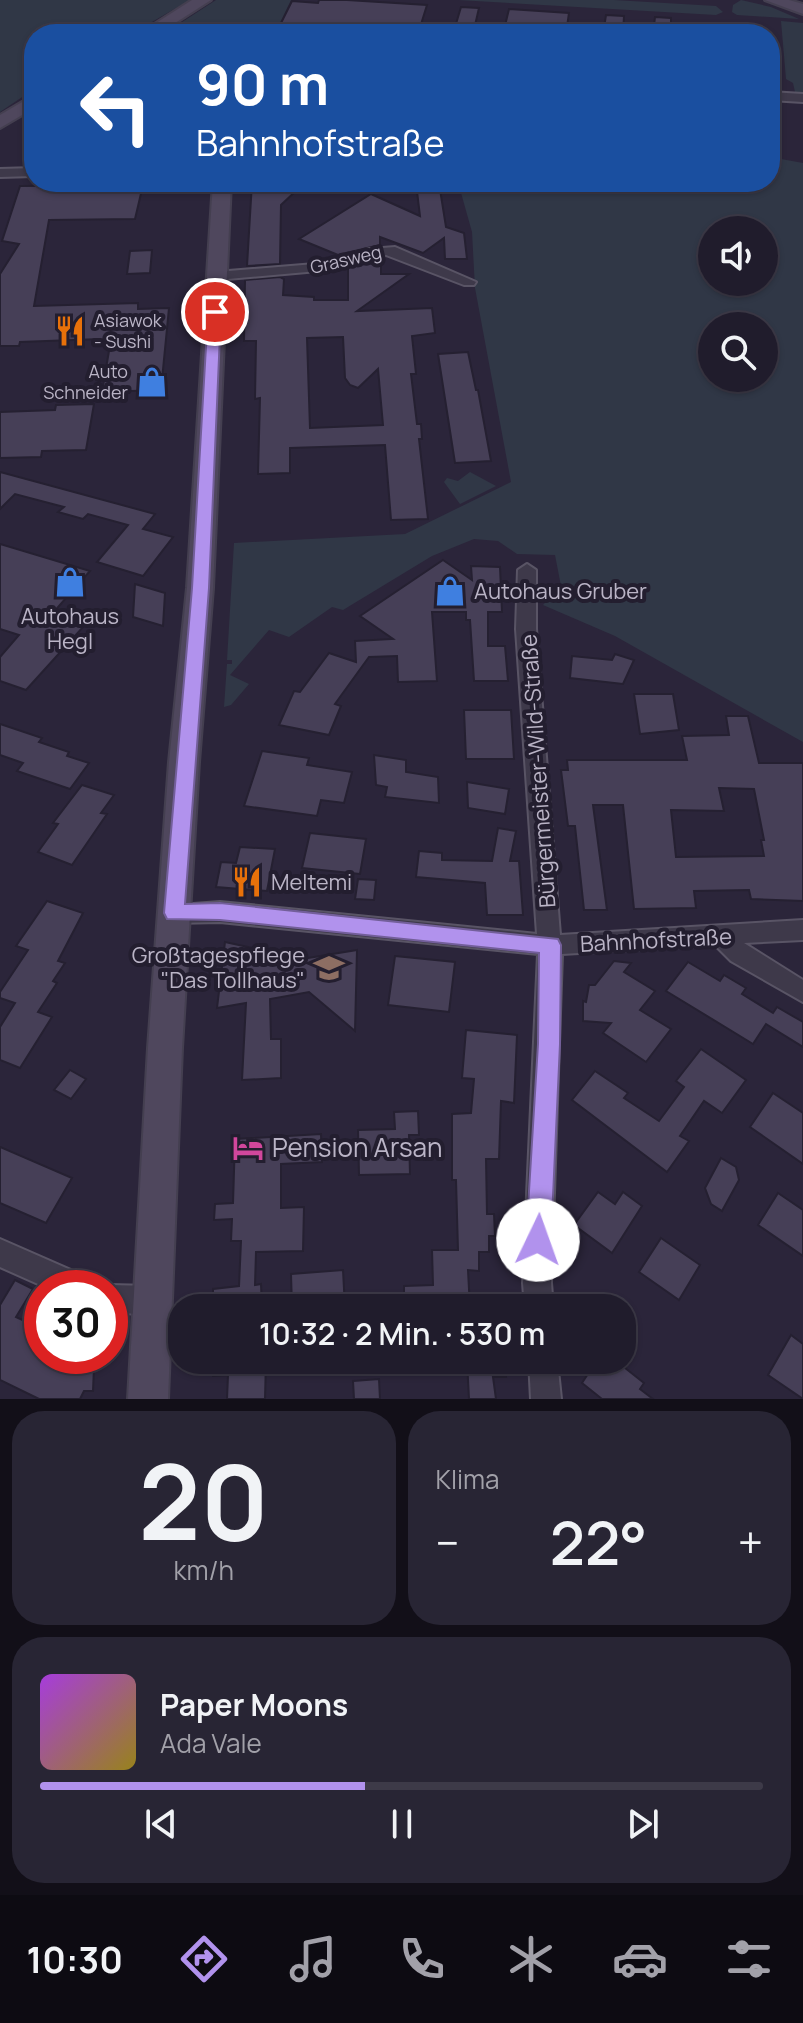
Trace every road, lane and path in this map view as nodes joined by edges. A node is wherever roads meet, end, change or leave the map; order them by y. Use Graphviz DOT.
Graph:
graph roads {
  1 [pos="203,0"];
  2 [pos="773,0"];
  3 [pos="803,9"];
  4 [pos="166,24"];
  5 [pos="780,97"];
  6 [pos="803,98"];
  7 [pos="24,107"];
  8 [pos="0,123"];
  9 [pos="24,172"];
  10 [pos="0,173"];
  11 [pos="221,192"];
  12 [pos="216,276"];
  13 [pos="469,282"];
  14 [pos="527,570"];
  15 [pos="174,913"];
  16 [pos="803,930"];
  17 [pos="722,937"];
  18 [pos="550,945"];
  19 [pos="803,992"];
  20 [pos="0,1253"];
  21 [pos="38,1270"];
  22 [pos="538,1294"];
  23 [pos="128,1299"];
  24 [pos="152,1300"];
  25 [pos="544,1374"];
  26 [pos="148,1399"];
  27 [pos="546,1399"];
  1 -- 4 [label="main road"];
  2 -- 3 [label="main road"];
  5 -- 6 [label="street"];
  7 -- 8 [label="main road"];
  9 -- 10 [label="street"];
  11 -- 12 [label="main road"];
  12 -- 13 [label="street, Grasweg"];
  12 -- 15 [label="main road"];
  14 -- 18 [label="street, Bürgermeister-Wild-Straße"];
  15 -- 18 [label="street, Bahnhofstraße"];
  15 -- 24 [label="main road"];
  16 -- 17 [label="street, Bahnhofstraße"];
  17 -- 18 [label="street, Bahnhofstraße"];
  17 -- 19 [label="street"];
  18 -- 22 [label="street, Bürgermeister-Wild-Straße"];
  20 -- 21 [label="street"];
  23 -- 24 [label="street"];
  24 -- 26 [label="main road"];
  25 -- 27 [label="street"];
}
